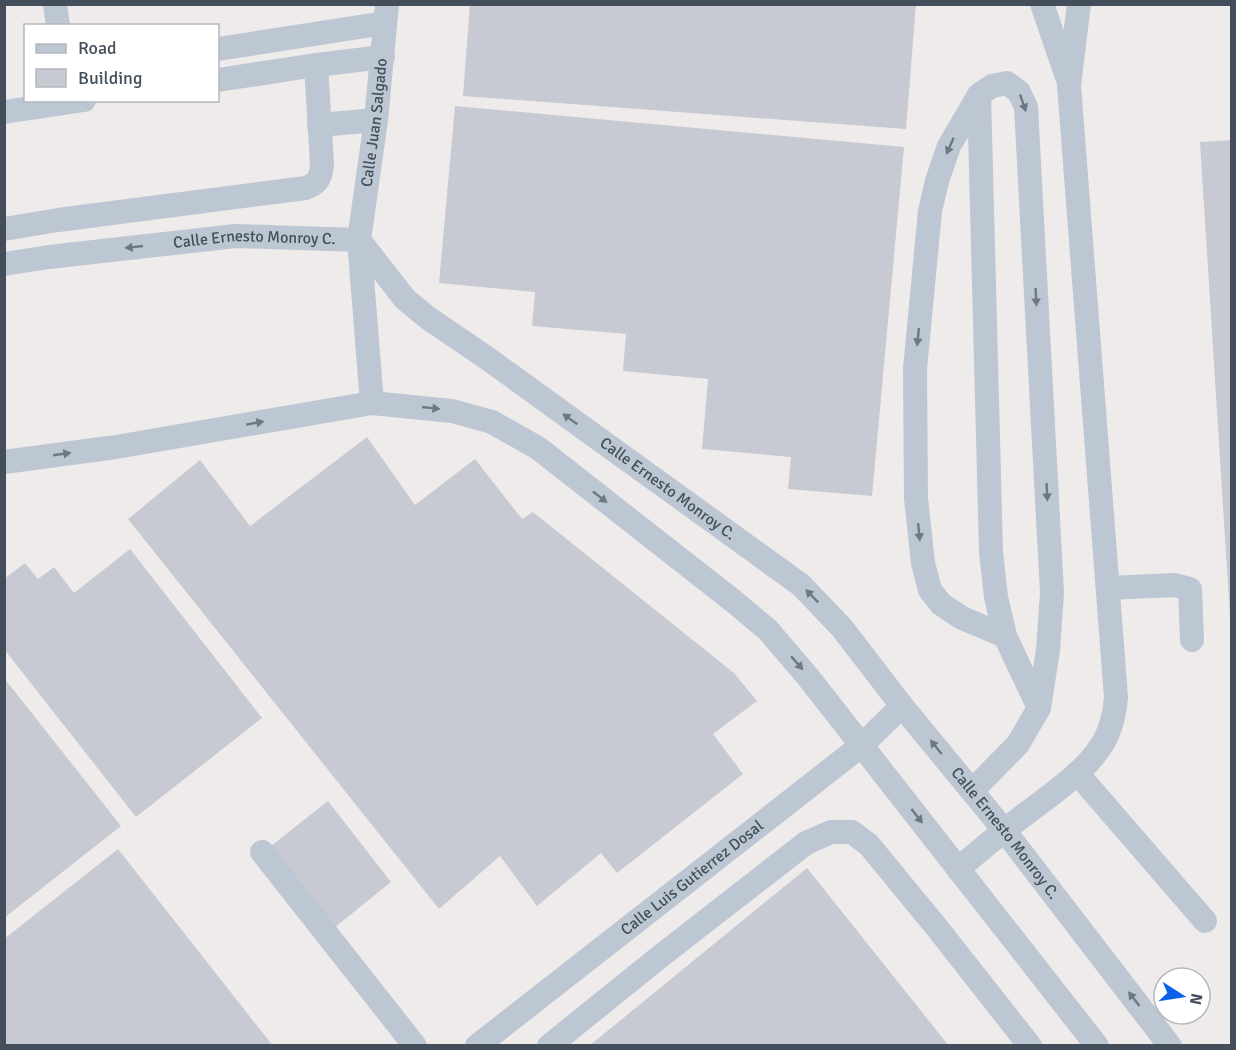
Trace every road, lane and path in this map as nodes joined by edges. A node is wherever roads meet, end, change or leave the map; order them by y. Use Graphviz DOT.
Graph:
graph roads {
  1 [pos="55,4"];
  2 [pos="1042,4"];
  3 [pos="1079,4"];
  4 [pos="386,14"];
  5 [pos="58,24"];
  6 [pos="219,49"];
  7 [pos="382,57"];
  8 [pos="316,65"];
  9 [pos="219,80"];
  10 [pos="1069,85"];
  11 [pos="979,95"];
  12 [pos="71,102"];
  13 [pos="4,112"];
  14 [pos="376,120"];
  15 [pos="319,125"];
  16 [pos="4,229"];
  17 [pos="359,240"];
  18 [pos="4,264"];
  19 [pos="372,403"];
  20 [pos="4,462"];
  21 [pos="1108,588"];
  22 [pos="1005,636"];
  23 [pos="1192,640"];
  24 [pos="902,706"];
  25 [pos="1039,708"];
  26 [pos="862,745"];
  27 [pos="1077,773"];
  28 [pos="972,791"];
  29 [pos="1004,830"];
  30 [pos="262,852"];
  31 [pos="958,869"];
  32 [pos="1205,921"];
  33 [pos="415,1046"];
  34 [pos="477,1046"];
  35 [pos="549,1046"];
  36 [pos="1030,1046"];
  37 [pos="1097,1046"];
  38 [pos="1170,1046"];
  1 -- 5 [label="street"];
  2 -- 10 [label="street"];
  3 -- 10 [label="street"];
  4 -- 6 [label="street"];
  4 -- 7 [label="street, Calle Juan Salgado"];
  7 -- 8 [label="street"];
  7 -- 14 [label="street, Calle Juan Salgado"];
  8 -- 9 [label="street"];
  8 -- 15 [label="street"];
  10 -- 21 [label="street"];
  11 -- 22 [label="street"];
  11 -- 22 [label="street, one-way"];
  11 -- 25 [label="street, one-way"];
  12 -- 13 [label="street"];
  14 -- 15 [label="street"];
  14 -- 17 [label="street, Calle Juan Salgado"];
  15 -- 16 [label="street"];
  17 -- 18 [label="street, Calle Ernesto Monroy C., one-way"];
  17 -- 19 [label="street, Calle Juan Salgado"];
  24 -- 17 [label="street, Calle Ernesto Monroy C., one-way"];
  20 -- 19 [label="street, one-way"];
  19 -- 26 [label="street, one-way"];
  21 -- 23 [label="street"];
  21 -- 27 [label="street"];
  22 -- 25 [label="street"];
  24 -- 26 [label="street, Calle Luis Gutierrez Dosal"];
  28 -- 24 [label="street, Calle Ernesto Monroy C., one-way"];
  25 -- 28 [label="street"];
  26 -- 31 [label="street, one-way"];
  26 -- 34 [label="street, Calle Luis Gutierrez Dosal"];
  27 -- 29 [label="street"];
  27 -- 32 [label="street"];
  28 -- 29 [label="street, Calle Ernesto Monroy C."];
  29 -- 31 [label="street"];
  38 -- 29 [label="street, Calle Ernesto Monroy C., one-way"];
  30 -- 33 [label="street"];
  31 -- 37 [label="street"];
  35 -- 36 [label="street"];
}
